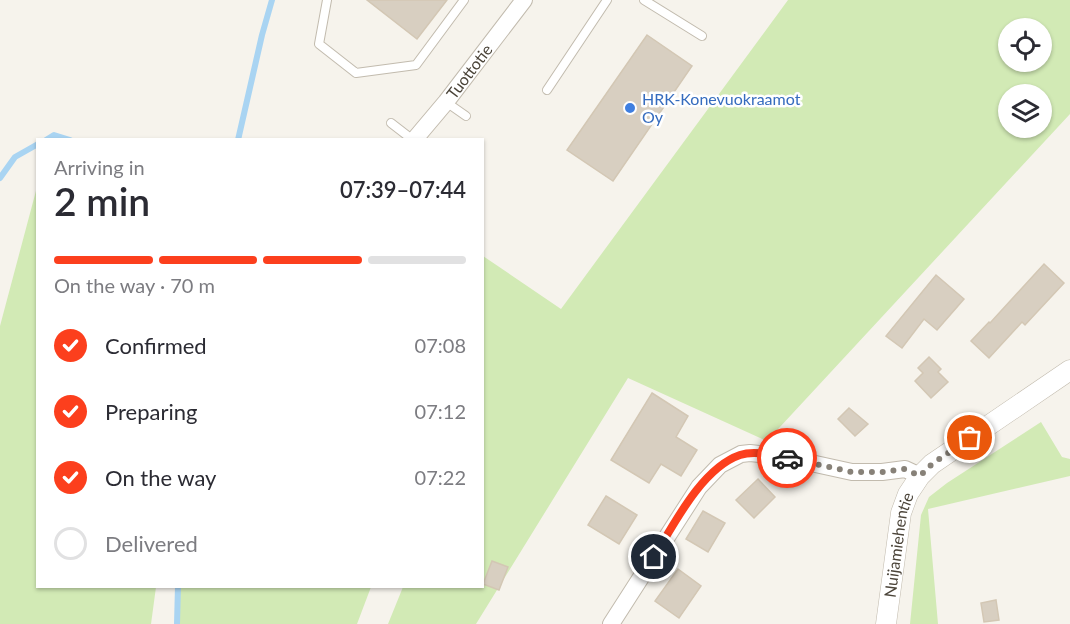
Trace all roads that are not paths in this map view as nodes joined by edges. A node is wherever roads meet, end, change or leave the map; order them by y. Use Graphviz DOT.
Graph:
graph roads {
  1 [pos="327,0"];
  2 [pos="464,0"];
  3 [pos="524,0"];
  4 [pos="607,0"];
  5 [pos="644,0"];
  6 [pos="702,36"];
  7 [pos="547,90"];
  8 [pos="446,102"];
  9 [pos="466,116"];
  10 [pos="391,123"];
  11 [pos="410,138"];
  12 [pos="415,138"];
  13 [pos="1070,370"];
  14 [pos="920,476"];
  15 [pos="611,624"];
  16 [pos="886,624"];
  1 -- 2 [label="lane"];
  3 -- 8 [label="street, Tuottotie"];
  4 -- 7 [label="lane"];
  5 -- 6 [label="lane"];
  8 -- 9 [label="lane"];
  8 -- 12 [label="street, Tuottotie"];
  10 -- 11 [label="lane"];
  13 -- 14 [label="street, Nuijamiehentie"];
  14 -- 15 [label="street"];
  14 -- 16 [label="street, Nuijamiehentie"];
}
